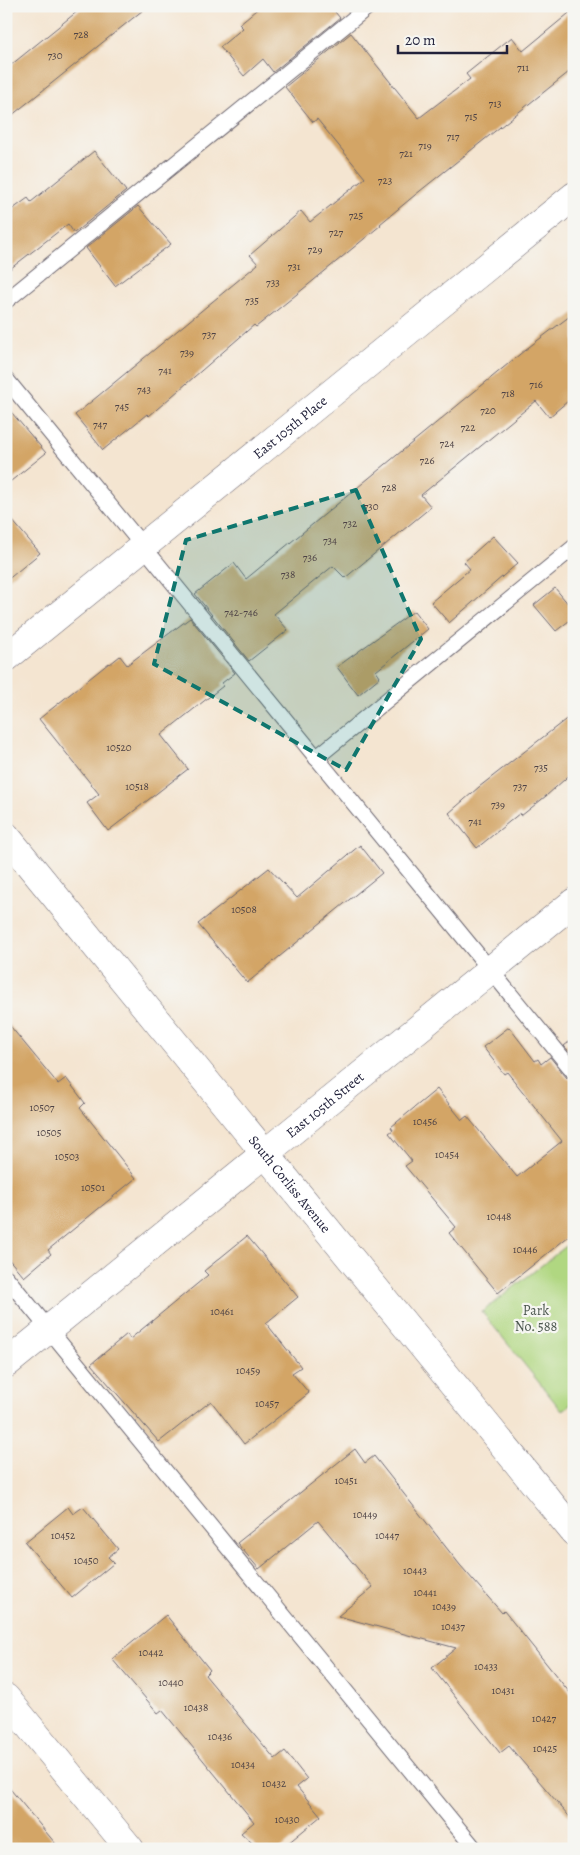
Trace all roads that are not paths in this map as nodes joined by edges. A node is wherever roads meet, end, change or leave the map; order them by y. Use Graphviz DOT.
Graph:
graph roads {
  1 [pos="369,6"];
  2 [pos="574,196"];
  3 [pos="6,301"];
  4 [pos="6,379"];
  5 [pos="143,546"];
  6 [pos="574,547"];
  7 [pos="6,658"];
  8 [pos="316,758"];
  9 [pos="6,836"];
  10 [pos="574,902"];
  11 [pos="490,970"];
  12 [pos="574,1072"];
  13 [pos="265,1154"];
  14 [pos="6,1277"];
  15 [pos="49,1329"];
  16 [pos="6,1364"];
  17 [pos="574,1532"];
  18 [pos="6,1698"];
  19 [pos="130,1849"];
  20 [pos="474,1849"];
  1 -- 3 [label="lane"];
  2 -- 5 [label="street, East 105th Place"];
  4 -- 5 [label="lane"];
  5 -- 7 [label="street, East 105th Place"];
  5 -- 8 [label="lane"];
  6 -- 8 [label="lane"];
  8 -- 11 [label="lane"];
  9 -- 13 [label="street, South Corliss Avenue"];
  10 -- 11 [label="street, East 105th Street"];
  11 -- 12 [label="lane"];
  11 -- 13 [label="street, East 105th Street"];
  13 -- 15 [label="street, East 105th Street"];
  13 -- 17 [label="street, South Corliss Avenue"];
  14 -- 15 [label="lane"];
  15 -- 16 [label="street, East 105th Street"];
  15 -- 20 [label="lane"];
  18 -- 19 [label="street"];
}
